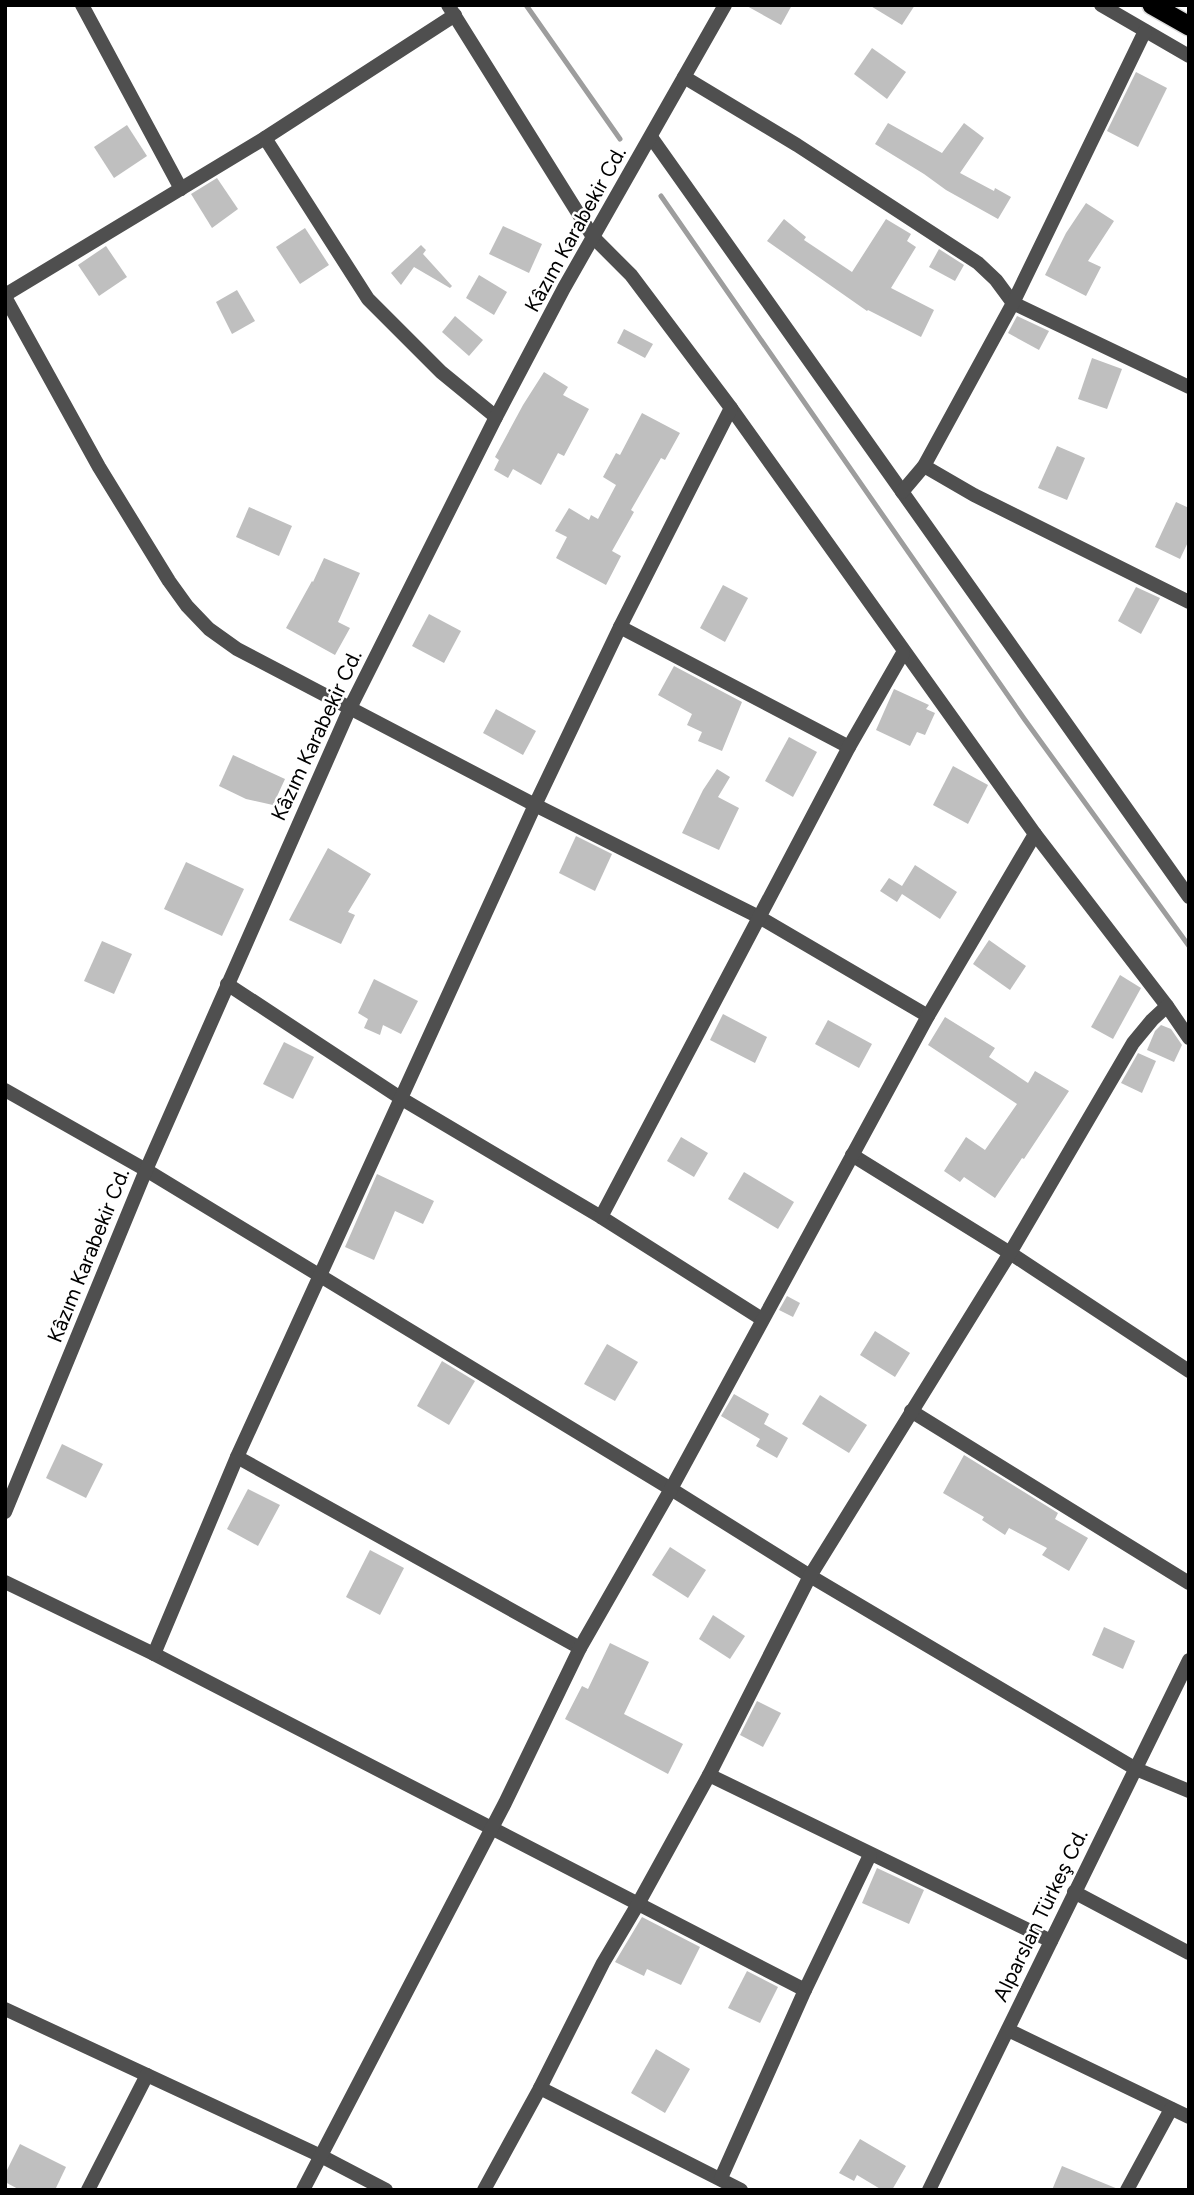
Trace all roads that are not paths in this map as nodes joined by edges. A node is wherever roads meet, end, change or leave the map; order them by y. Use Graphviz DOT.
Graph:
graph roads {
  1 [pos="82,5"];
  2 [pos="725,5"];
  3 [pos="1101,5"];
  4 [pos="1152,5"];
  5 [pos="451,10"];
  6 [pos="1189,26"];
  7 [pos="1146,31"];
  8 [pos="1189,56"];
  9 [pos="684,77"];
  10 [pos="651,137"];
  11 [pos="265,138"];
  12 [pos="181,189"];
  13 [pos="593,237"];
  14 [pos="5,296"];
  15 [pos="1013,303"];
  16 [pos="1189,387"];
  17 [pos="731,408"];
  18 [pos="496,417"];
  19 [pos="924,466"];
  20 [pos="902,492"];
  21 [pos="1189,602"];
  22 [pos="620,628"];
  23 [pos="904,653"];
  24 [pos="350,708"];
  25 [pos="849,747"];
  26 [pos="535,806"];
  27 [pos="1035,834"];
  28 [pos="1189,897"];
  29 [pos="759,917"];
  30 [pos="227,984"];
  31 [pos="1167,1006"];
  32 [pos="928,1016"];
  33 [pos="1189,1038"];
  34 [pos="5,1090"];
  35 [pos="401,1099"];
  36 [pos="852,1155"];
  37 [pos="146,1170"];
  38 [pos="601,1217"];
  39 [pos="1010,1253"];
  40 [pos="320,1275"];
  41 [pos="762,1319"];
  42 [pos="1189,1371"];
  43 [pos="911,1411"];
  44 [pos="237,1457"];
  45 [pos="671,1489"];
  46 [pos="5,1512"];
  47 [pos="810,1576"];
  48 [pos="5,1582"];
  49 [pos="1189,1583"];
  50 [pos="580,1648"];
  51 [pos="154,1654"];
  52 [pos="1189,1660"];
  53 [pos="1136,1769"];
  54 [pos="709,1775"];
  55 [pos="1189,1791"];
  56 [pos="492,1826"];
  57 [pos="870,1855"];
  58 [pos="1074,1892"];
  59 [pos="638,1904"];
  60 [pos="1051,1941"];
  61 [pos="1189,1953"];
  62 [pos="805,1990"];
  63 [pos="5,2009"];
  64 [pos="1008,2030"];
  65 [pos="147,2075"];
  66 [pos="540,2088"];
  67 [pos="1171,2109"];
  68 [pos="1189,2117"];
  69 [pos="321,2156"];
  70 [pos="721,2178"];
  71 [pos="88,2190"];
  72 [pos="303,2190"];
  73 [pos="386,2190"];
  74 [pos="484,2190"];
  75 [pos="741,2190"];
  76 [pos="929,2190"];
  77 [pos="1127,2190"];
  1 -- 12 [label="street"];
  2 -- 9 [label="street, Kâzım Karabekir Cd."];
  3 -- 7 [label="street"];
  4 -- 6 [label="highway"];
  5 -- 11 [label="street"];
  5 -- 13 [label="street"];
  7 -- 8 [label="street"];
  7 -- 15 [label="street"];
  9 -- 10 [label="street, Kâzım Karabekir Cd."];
  9 -- 15 [label="street"];
  10 -- 13 [label="street, Kâzım Karabekir Cd."];
  10 -- 20 [label="street"];
  11 -- 12 [label="street"];
  11 -- 18 [label="street"];
  12 -- 14 [label="street"];
  13 -- 17 [label="street"];
  13 -- 18 [label="street, Kâzım Karabekir Cd."];
  14 -- 24 [label="street"];
  15 -- 16 [label="street"];
  15 -- 19 [label="street"];
  17 -- 22 [label="street"];
  17 -- 23 [label="street"];
  18 -- 24 [label="street, Kâzım Karabekir Cd."];
  19 -- 20 [label="street"];
  19 -- 21 [label="street"];
  20 -- 28 [label="street"];
  22 -- 25 [label="street"];
  22 -- 26 [label="street"];
  23 -- 25 [label="street"];
  23 -- 27 [label="street"];
  24 -- 26 [label="street"];
  24 -- 30 [label="street, Kâzım Karabekir Cd."];
  25 -- 29 [label="street"];
  26 -- 29 [label="street"];
  26 -- 35 [label="street"];
  27 -- 31 [label="street"];
  27 -- 32 [label="street"];
  29 -- 32 [label="street"];
  29 -- 38 [label="street"];
  30 -- 35 [label="street"];
  30 -- 37 [label="street, Kâzım Karabekir Cd."];
  31 -- 33 [label="street"];
  31 -- 39 [label="street"];
  32 -- 36 [label="street"];
  34 -- 37 [label="street"];
  35 -- 38 [label="street"];
  35 -- 40 [label="street"];
  36 -- 39 [label="street"];
  36 -- 41 [label="street"];
  37 -- 40 [label="street"];
  37 -- 46 [label="street, Kâzım Karabekir Cd."];
  38 -- 41 [label="street"];
  39 -- 42 [label="street"];
  39 -- 43 [label="street"];
  40 -- 44 [label="street"];
  40 -- 45 [label="street"];
  41 -- 45 [label="street"];
  43 -- 47 [label="street"];
  43 -- 49 [label="street"];
  44 -- 50 [label="street"];
  44 -- 51 [label="street"];
  45 -- 47 [label="street"];
  45 -- 50 [label="street"];
  47 -- 53 [label="street"];
  47 -- 54 [label="street"];
  48 -- 51 [label="street"];
  50 -- 56 [label="street"];
  51 -- 56 [label="street"];
  52 -- 53 [label="street, Alparslan Türkeş Cd."];
  53 -- 55 [label="street"];
  53 -- 58 [label="street, Alparslan Türkeş Cd."];
  54 -- 57 [label="street"];
  54 -- 59 [label="street"];
  56 -- 59 [label="street"];
  56 -- 69 [label="street"];
  57 -- 60 [label="street"];
  57 -- 62 [label="street"];
  58 -- 60 [label="street, Alparslan Türkeş Cd."];
  58 -- 61 [label="street"];
  59 -- 62 [label="street"];
  59 -- 66 [label="street"];
  60 -- 64 [label="street, Alparslan Türkeş Cd."];
  62 -- 70 [label="street"];
  63 -- 65 [label="street"];
  64 -- 67 [label="street"];
  64 -- 76 [label="street, Alparslan Türkeş Cd."];
  65 -- 69 [label="street"];
  65 -- 71 [label="street"];
  66 -- 70 [label="street"];
  66 -- 74 [label="street"];
  67 -- 68 [label="street"];
  67 -- 77 [label="street"];
  69 -- 72 [label="street"];
  69 -- 73 [label="street"];
  70 -- 75 [label="street"];
}
